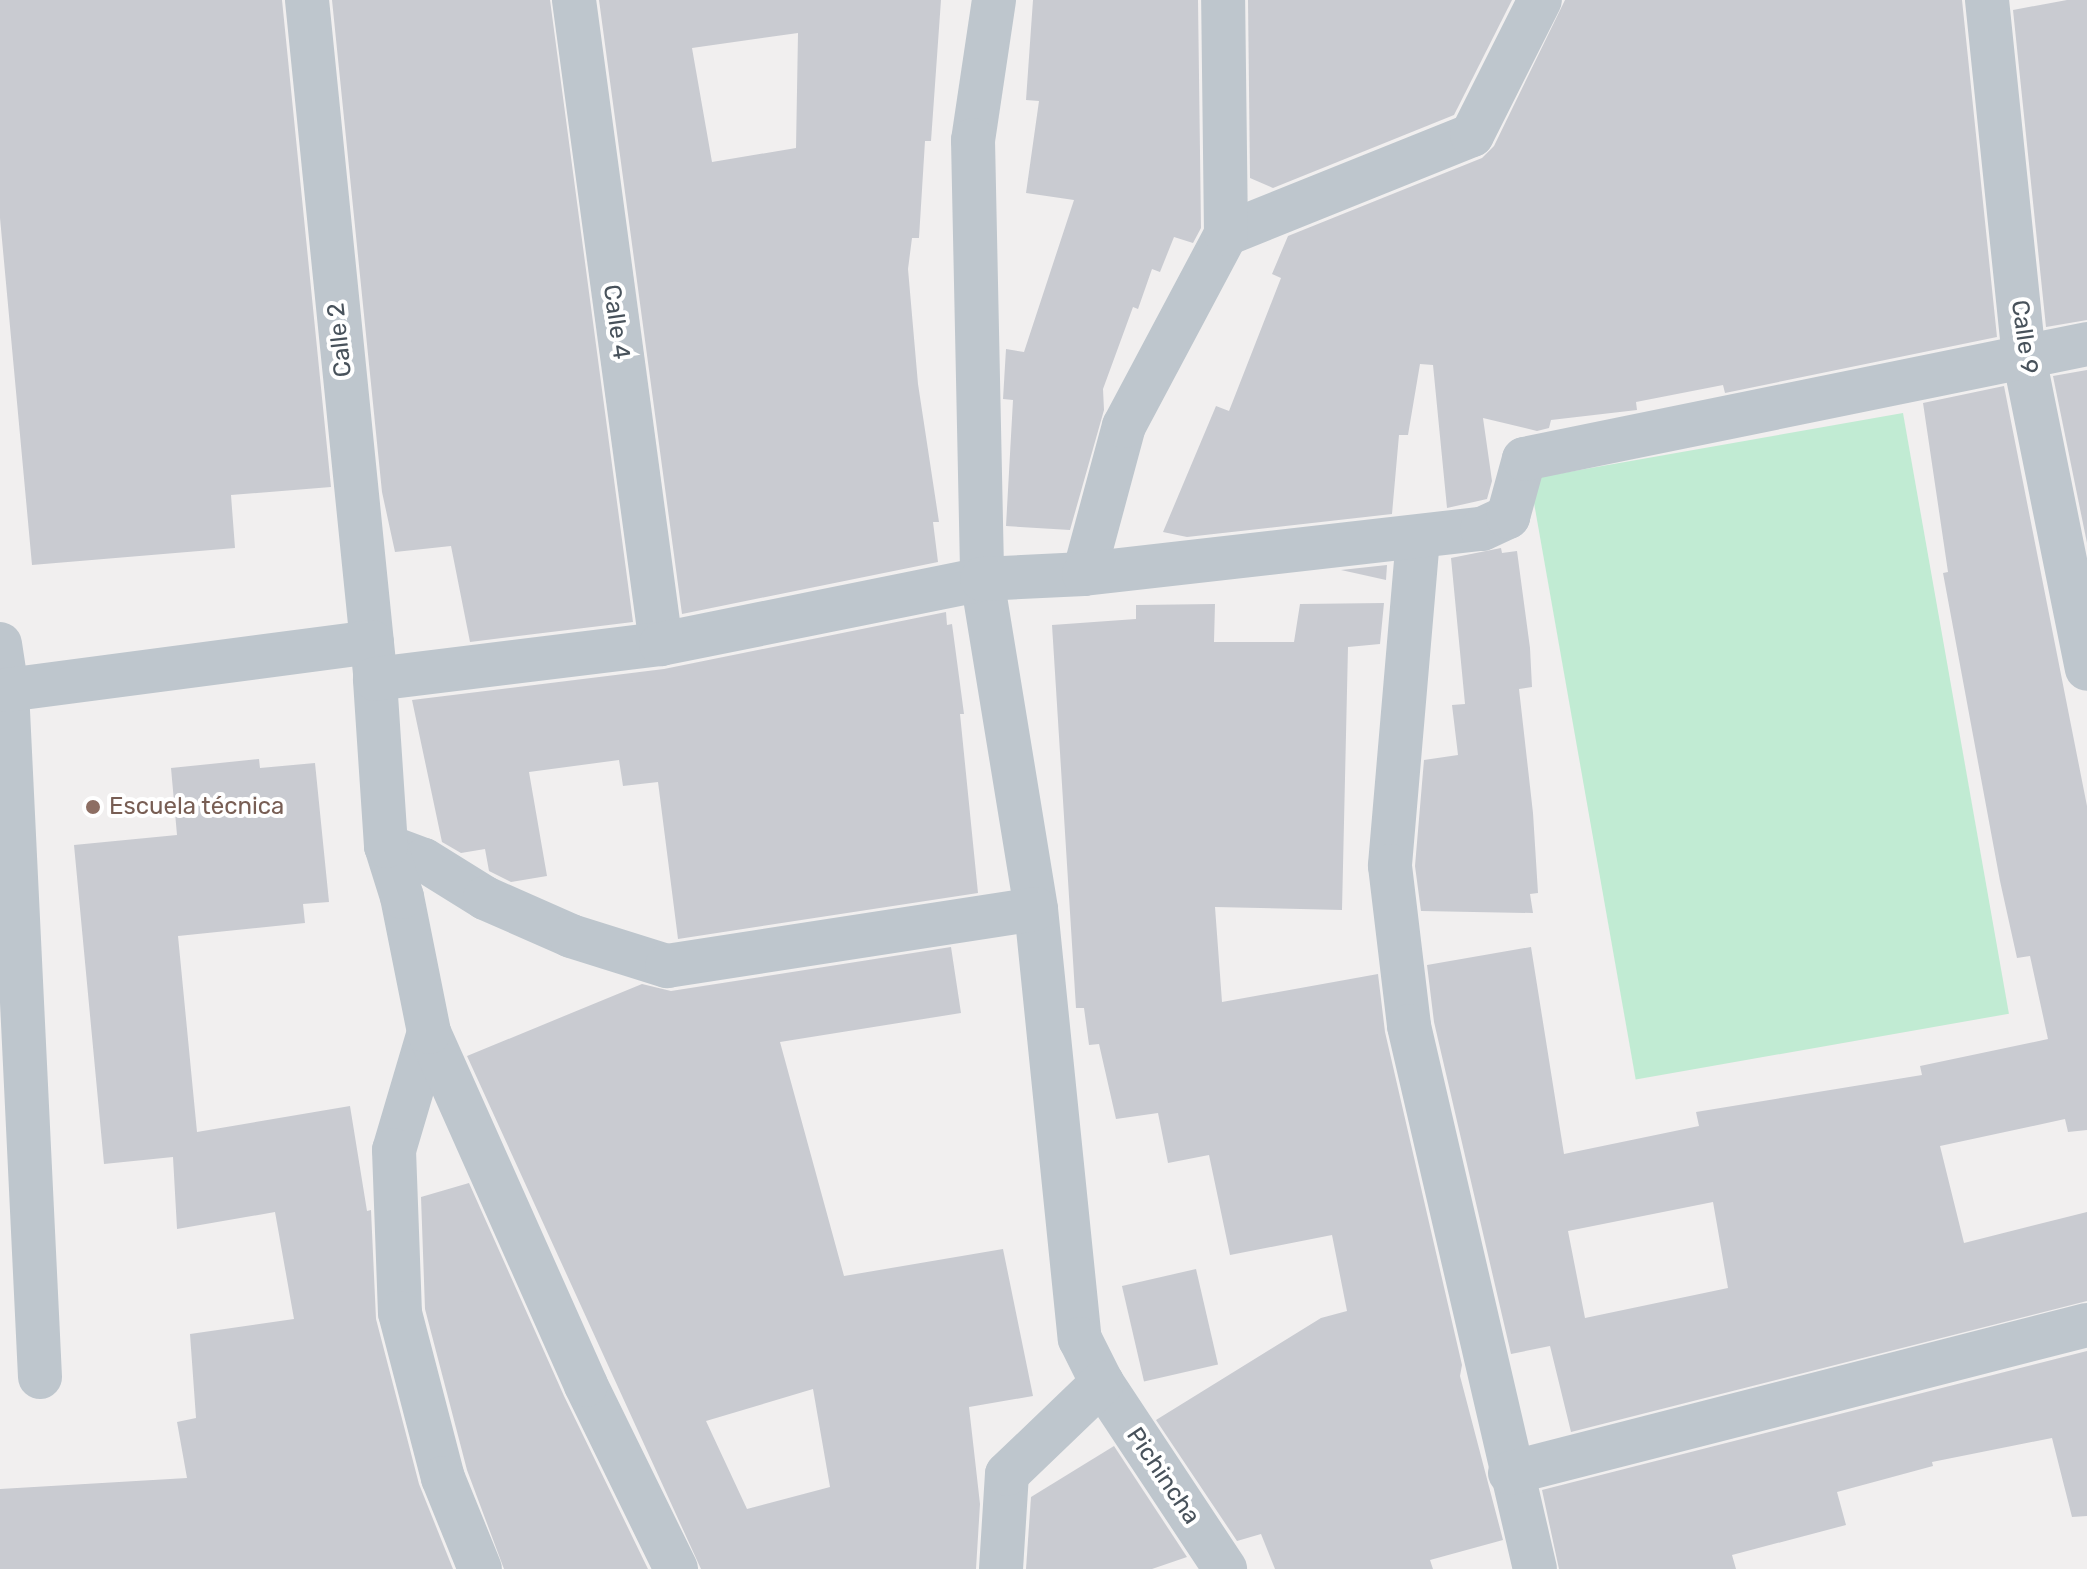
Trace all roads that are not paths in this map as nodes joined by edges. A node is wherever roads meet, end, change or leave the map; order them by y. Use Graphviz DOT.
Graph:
graph roads {
  1 [pos="307,0"];
  2 [pos="574,0"];
  3 [pos="994,0"];
  4 [pos="1223,0"];
  5 [pos="1540,0"];
  6 [pos="1987,0"];
  7 [pos="1226,234"];
  8 [pos="2087,344"];
  9 [pos="2024,357"];
  10 [pos="1418,538"];
  11 [pos="1084,574"];
  12 [pos="982,579"];
  13 [pos="0,644"];
  14 [pos="661,644"];
  15 [pos="374,661"];
  16 [pos="2087,669"];
  17 [pos="7,690"];
  18 [pos="386,846"];
  19 [pos="1036,909"];
  20 [pos="429,1032"];
  21 [pos="2087,1325"];
  22 [pos="40,1377"];
  23 [pos="1102,1383"];
  24 [pos="1510,1473"];
  25 [pos="480,1569"];
  26 [pos="676,1569"];
  27 [pos="1001,1569"];
  28 [pos="1225,1569"];
  29 [pos="1535,1569"];
  1 -- 15 [label="street, Calle 2"];
  2 -- 14 [label="street, Calle 4"];
  3 -- 12 [label="street, Pichincha"];
  4 -- 7 [label="street"];
  5 -- 7 [label="street"];
  6 -- 9 [label="street, Calle 9"];
  7 -- 11 [label="street"];
  8 -- 9 [label="street"];
  9 -- 10 [label="street"];
  9 -- 16 [label="street, Calle 9"];
  10 -- 11 [label="street"];
  10 -- 24 [label="street"];
  11 -- 12 [label="street"];
  12 -- 14 [label="street"];
  12 -- 19 [label="street, Pichincha"];
  13 -- 17 [label="street"];
  14 -- 15 [label="street"];
  15 -- 17 [label="street"];
  15 -- 18 [label="street, Calle 2"];
  17 -- 22 [label="street"];
  18 -- 19 [label="street"];
  18 -- 20 [label="street, Calle 2"];
  19 -- 23 [label="street, Pichincha"];
  20 -- 25 [label="street"];
  20 -- 26 [label="street, Calle 2"];
  21 -- 24 [label="street"];
  23 -- 27 [label="street"];
  23 -- 28 [label="street, Pichincha"];
  24 -- 29 [label="street"];
}
